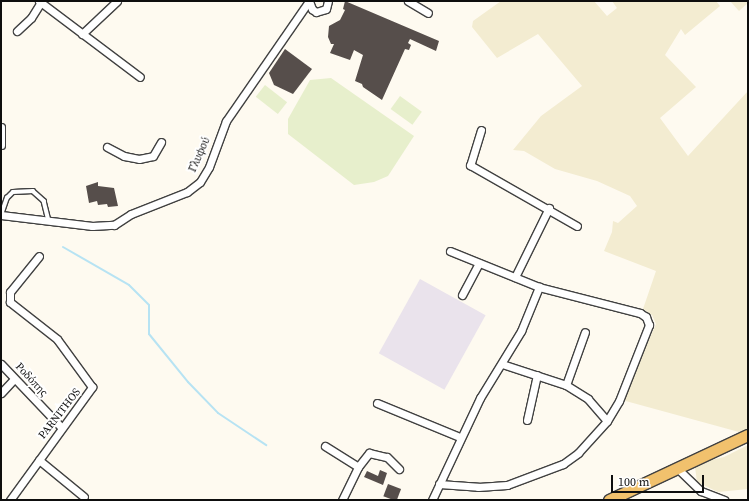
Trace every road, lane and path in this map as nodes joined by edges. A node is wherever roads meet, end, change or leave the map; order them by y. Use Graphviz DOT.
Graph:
graph roads {
  1 [pos="117,1"];
  2 [pos="309,1"];
  3 [pos="328,1"];
  4 [pos="408,1"];
  5 [pos="40,2"];
  6 [pos="428,13"];
  7 [pos="17,31"];
  8 [pos="82,34"];
  9 [pos="140,77"];
  10 [pos="1,127"];
  11 [pos="481,130"];
  12 [pos="161,142"];
  13 [pos="1,145"];
  14 [pos="107,147"];
  15 [pos="549,208"];
  16 [pos="1,215"];
  17 [pos="49,222"];
  18 [pos="576,226"];
  19 [pos="450,251"];
  20 [pos="39,256"];
  21 [pos="479,263"];
  22 [pos="514,277"];
  23 [pos="539,287"];
  24 [pos="462,295"];
  25 [pos="585,332"];
  26 [pos="1,364"];
  27 [pos="502,364"];
  28 [pos="537,375"];
  29 [pos="14,379"];
  30 [pos="566,385"];
  31 [pos="1,393"];
  32 [pos="377,403"];
  33 [pos="527,420"];
  34 [pos="607,422"];
  35 [pos="62,428"];
  36 [pos="748,435"];
  37 [pos="460,437"];
  38 [pos="325,446"];
  39 [pos="39,460"];
  40 [pos="358,467"];
  41 [pos="677,468"];
  42 [pos="399,469"];
  43 [pos="439,484"];
  44 [pos="84,497"];
  45 [pos="716,499"];
  46 [pos="10,500"];
  47 [pos="342,500"];
  48 [pos="432,500"];
  49 [pos="609,500"];
  50 [pos="724,500"];
  1 -- 8 [label="street"];
  2 -- 3 [label="street"];
  2 -- 17 [label="street, Γλυφού"];
  4 -- 6 [label="street"];
  5 -- 7 [label="street"];
  5 -- 8 [label="street"];
  8 -- 9 [label="street"];
  10 -- 13 [label="street"];
  11 -- 15 [label="street"];
  12 -- 14 [label="street"];
  15 -- 18 [label="street"];
  15 -- 22 [label="street"];
  16 -- 17 [label="street, Γλυφού"];
  16 -- 17 [label="lane"];
  19 -- 21 [label="street"];
  20 -- 35 [label="street, PARNITHOS"];
  21 -- 22 [label="street"];
  21 -- 24 [label="street"];
  22 -- 23 [label="street"];
  23 -- 27 [label="street"];
  23 -- 34 [label="street"];
  25 -- 30 [label="street"];
  26 -- 29 [label="street, Ροδόπης"];
  27 -- 28 [label="street"];
  27 -- 37 [label="street"];
  28 -- 30 [label="street"];
  28 -- 33 [label="street"];
  29 -- 31 [label="street"];
  29 -- 35 [label="street, Ροδόπης"];
  30 -- 34 [label="street"];
  32 -- 37 [label="street"];
  34 -- 43 [label="street"];
  35 -- 39 [label="street, PARNITHOS"];
  36 -- 41 [label="main road"];
  37 -- 43 [label="street"];
  38 -- 40 [label="street"];
  39 -- 44 [label="street"];
  39 -- 46 [label="street, PARNITHOS"];
  40 -- 42 [label="street"];
  40 -- 47 [label="street"];
  41 -- 45 [label="street"];
  41 -- 49 [label="main road"];
  43 -- 48 [label="street"];
  45 -- 50 [label="street"];
}
